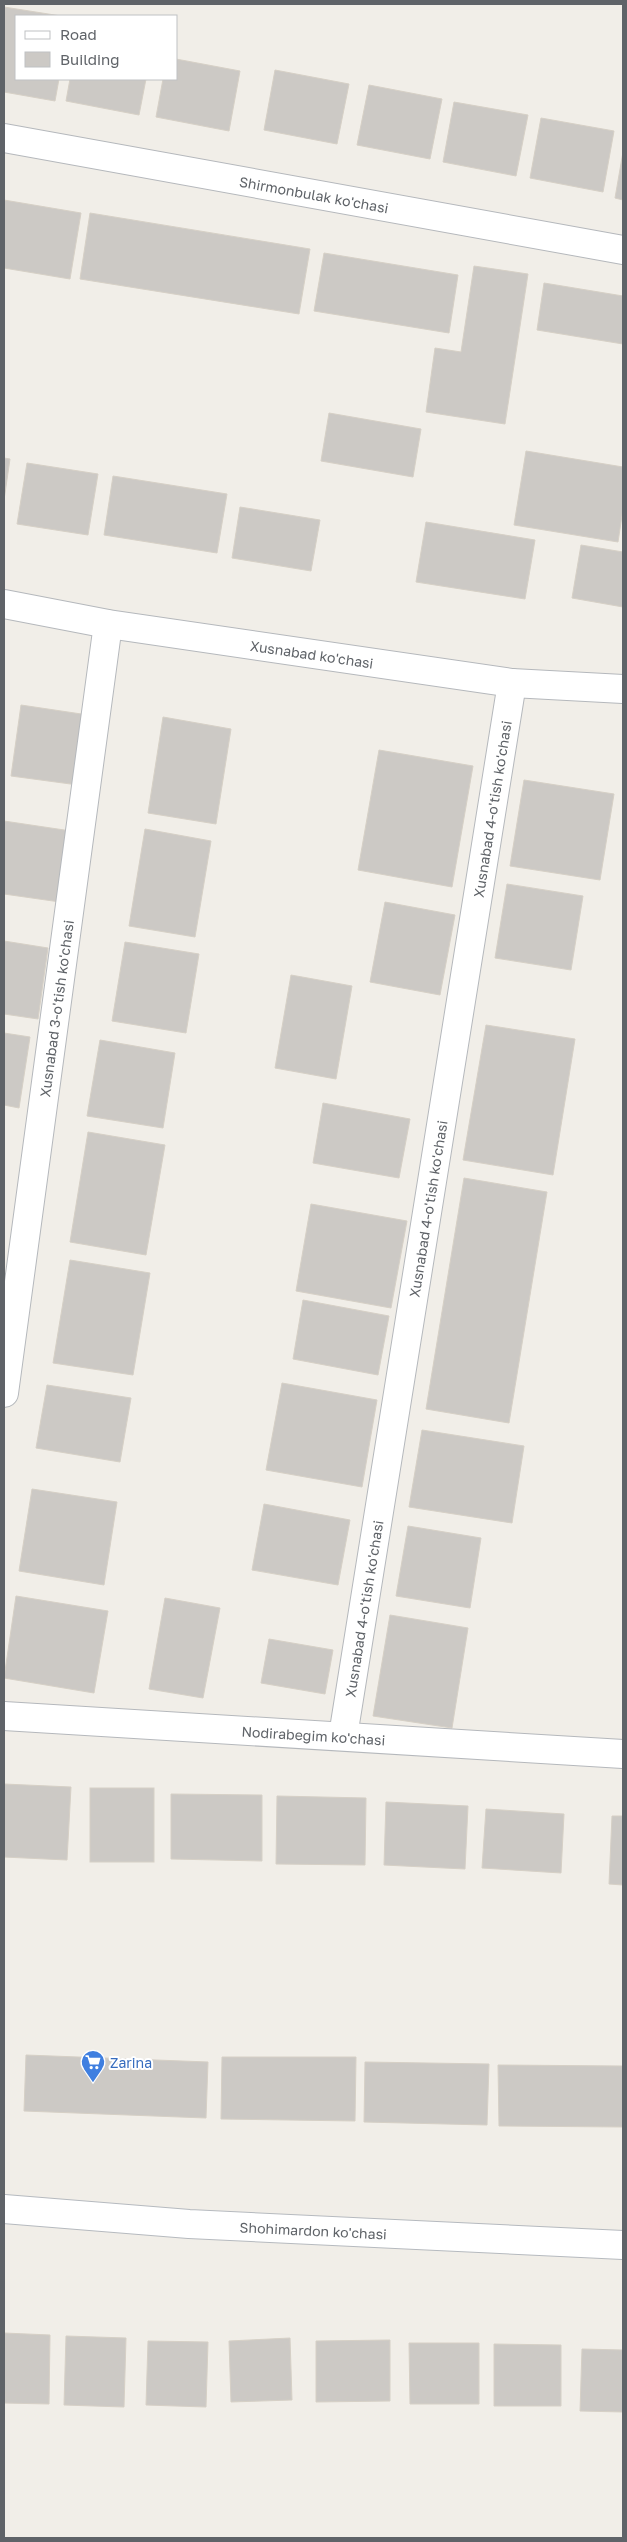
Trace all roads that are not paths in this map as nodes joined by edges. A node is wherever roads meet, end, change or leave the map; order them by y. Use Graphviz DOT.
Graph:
graph roads {
  1 [pos="4,138"];
  2 [pos="623,250"];
  3 [pos="4,604"];
  4 [pos="108,624"];
  5 [pos="512,683"];
  6 [pos="623,690"];
  7 [pos="4,1393"];
  8 [pos="4,1716"];
  9 [pos="343,1736"];
  10 [pos="623,1754"];
  11 [pos="4,2208"];
  12 [pos="623,2245"];
  1 -- 2 [label="street, Shirmonbulak ko'chasi"];
  3 -- 4 [label="street, Xusnabad ko'chasi"];
  4 -- 5 [label="street, Xusnabad ko'chasi"];
  4 -- 7 [label="street, Xusnabad 3-o'tish ko'chasi"];
  5 -- 6 [label="street, Xusnabad ko'chasi"];
  5 -- 9 [label="street, Xusnabad 4-o'tish ko'chasi"];
  8 -- 9 [label="street, Nodirabegim ko'chasi"];
  9 -- 10 [label="street, Nodirabegim ko'chasi"];
  11 -- 12 [label="street, Shohimardon ko'chasi"];
}
